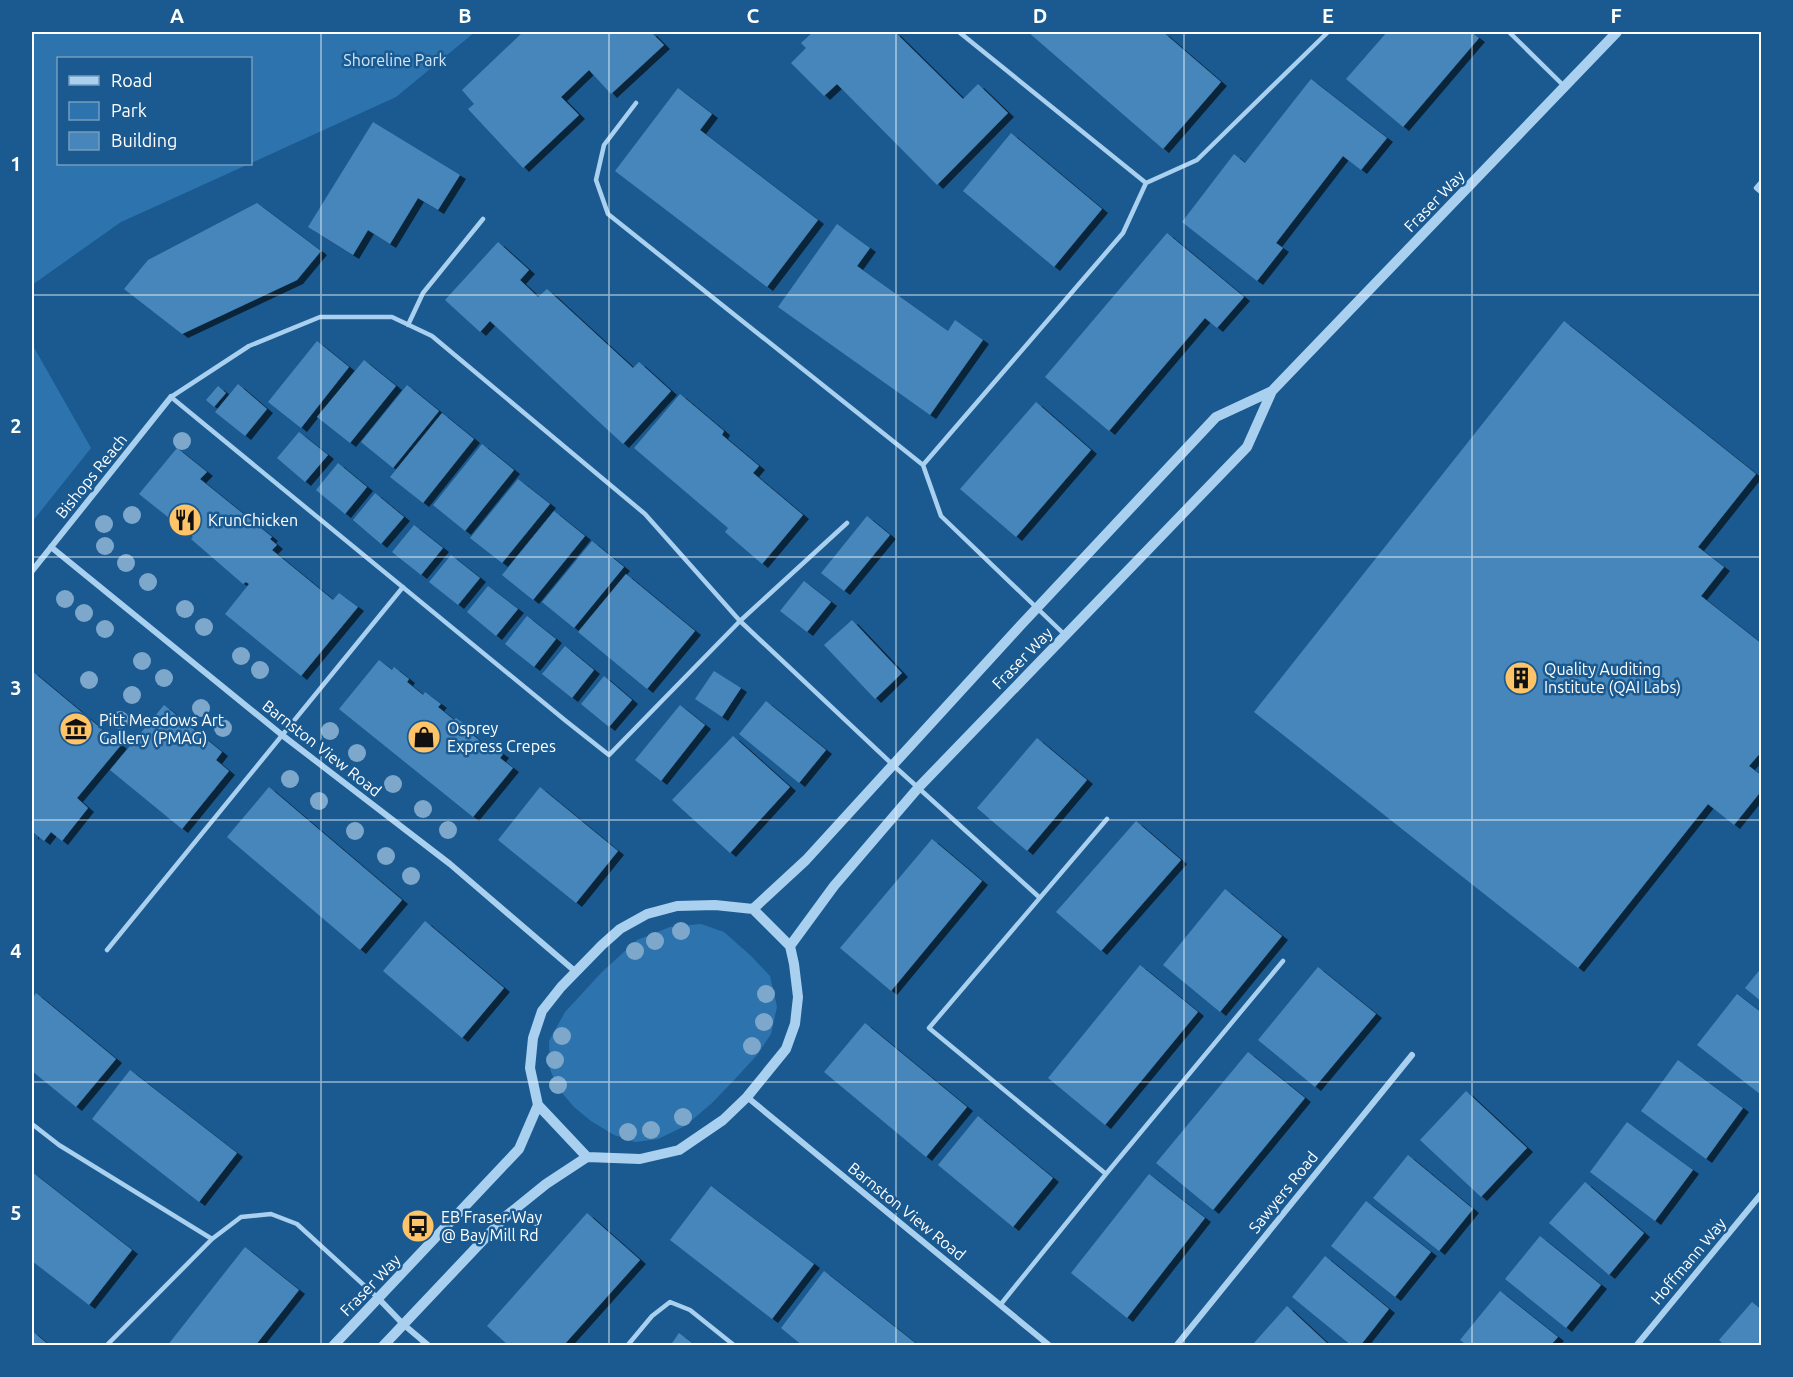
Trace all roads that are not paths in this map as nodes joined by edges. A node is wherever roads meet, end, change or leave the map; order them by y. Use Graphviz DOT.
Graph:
graph roads {
  1 [pos="959,32"];
  2 [pos="1328,32"];
  3 [pos="1509,32"];
  4 [pos="1617,32"];
  5 [pos="1564,86"];
  6 [pos="636,103"];
  7 [pos="1761,181"];
  8 [pos="1146,183"];
  9 [pos="1761,193"];
  10 [pos="483,219"];
  11 [pos="408,325"];
  12 [pos="1272,392"];
  13 [pos="171,397"];
  14 [pos="923,465"];
  15 [pos="848,523"];
  16 [pos="51,547"];
  17 [pos="32,571"];
  18 [pos="403,586"];
  19 [pos="1038,609"];
  20 [pos="740,621"];
  21 [pos="1065,635"];
  22 [pos="282,735"];
  23 [pos="892,765"];
  24 [pos="918,788"];
  25 [pos="1107,819"];
  26 [pos="1039,897"];
  27 [pos="753,909"];
  28 [pos="790,946"];
  29 [pos="107,950"];
  30 [pos="1283,961"];
  31 [pos="576,972"];
  32 [pos="1412,1055"];
  33 [pos="747,1097"];
  34 [pos="538,1105"];
  35 [pos="32,1124"];
  36 [pos="587,1157"];
  37 [pos="1106,1174"];
  38 [pos="1761,1193"];
  39 [pos="212,1239"];
  40 [pos="378,1298"];
  41 [pos="1001,1304"];
  42 [pos="404,1324"];
  43 [pos="106,1346"];
  44 [pos="333,1346"];
  45 [pos="383,1346"];
  46 [pos="429,1346"];
  47 [pos="627,1346"];
  48 [pos="735,1346"];
  49 [pos="1050,1346"];
  50 [pos="1176,1346"];
  51 [pos="1636,1346"];
  1 -- 8 [label="lane"];
  2 -- 8 [label="lane"];
  3 -- 5 [label="lane"];
  4 -- 5 [label="street, Fraser Way"];
  5 -- 12 [label="street, Fraser Way"];
  6 -- 14 [label="lane"];
  7 -- 9 [label="lane"];
  8 -- 14 [label="lane"];
  10 -- 11 [label="lane"];
  11 -- 13 [label="lane"];
  11 -- 20 [label="lane"];
  12 -- 19 [label="street, Fraser Way"];
  12 -- 21 [label="street, Fraser Way"];
  13 -- 16 [label="street, Bishops Reach"];
  13 -- 18 [label="lane"];
  14 -- 19 [label="lane"];
  15 -- 20 [label="lane"];
  16 -- 17 [label="street, Bishops Reach"];
  16 -- 22 [label="street, Barnston View Road"];
  18 -- 20 [label="lane"];
  18 -- 22 [label="lane"];
  19 -- 21 [label="lane"];
  19 -- 23 [label="street, Fraser Way"];
  20 -- 23 [label="lane"];
  21 -- 24 [label="street, Fraser Way"];
  22 -- 29 [label="lane"];
  22 -- 31 [label="street, Barnston View Road"];
  23 -- 24 [label="lane"];
  23 -- 27 [label="street, Fraser Way"];
  24 -- 26 [label="lane"];
  24 -- 28 [label="street, Fraser Way"];
  25 -- 26 [label="lane"];
  26 -- 37 [label="lane"];
  27 -- 28 [label="street"];
  27 -- 31 [label="street"];
  28 -- 33 [label="street"];
  30 -- 37 [label="lane"];
  31 -- 34 [label="street"];
  32 -- 50 [label="street, Sawyers Road"];
  33 -- 36 [label="street"];
  33 -- 41 [label="street, Barnston View Road"];
  34 -- 36 [label="street"];
  34 -- 40 [label="street, Fraser Way"];
  35 -- 39 [label="lane"];
  36 -- 42 [label="street"];
  37 -- 41 [label="lane"];
  38 -- 51 [label="street, Hoffmann Way"];
  39 -- 40 [label="lane"];
  39 -- 43 [label="lane"];
  40 -- 42 [label="street"];
  40 -- 44 [label="street, Fraser Way"];
  41 -- 49 [label="street, Barnston View Road"];
  42 -- 45 [label="street"];
  42 -- 46 [label="street"];
  47 -- 48 [label="lane"];
}
